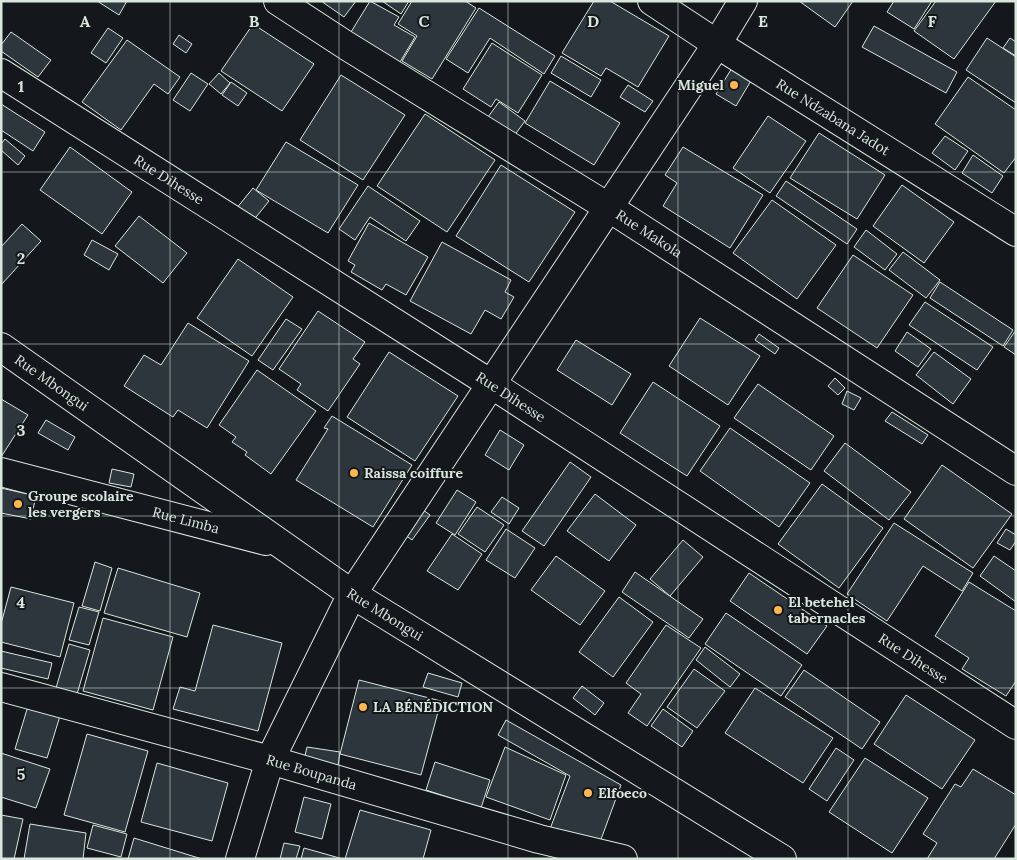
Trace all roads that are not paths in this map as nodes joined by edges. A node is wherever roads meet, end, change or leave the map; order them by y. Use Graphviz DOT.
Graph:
graph roads {
  1 [pos="278,1"];
  2 [pos="652,1"];
  3 [pos="743,1"];
  4 [pos="717,44"];
  5 [pos="1,73"];
  6 [pos="608,207"];
  7 [pos="1016,232"];
  8 [pos="1,347"];
  9 [pos="491,384"];
  10 [pos="1016,471"];
  11 [pos="1,472"];
  12 [pos="284,546"];
  13 [pos="352,594"];
  14 [pos="1,687"];
  15 [pos="1016,725"];
  16 [pos="270,760"];
  17 [pos="240,859"];
  18 [pos="623,859"];
  19 [pos="782,859"];
  1 -- 6 [label="street, Rue Makola"];
  2 -- 4 [label="street, Rue Ndzabana Jadot"];
  3 -- 4 [label="street"];
  4 -- 6 [label="street"];
  4 -- 7 [label="street, Rue Ndzabana Jadot"];
  5 -- 9 [label="street, Rue Dihesse"];
  6 -- 9 [label="street"];
  6 -- 10 [label="street, Rue Makola"];
  8 -- 12 [label="street, Rue Mbongui"];
  9 -- 13 [label="street"];
  9 -- 15 [label="street, Rue Dihesse"];
  11 -- 12 [label="street, Rue Limba"];
  12 -- 13 [label="street, Rue Mbongui"];
  13 -- 16 [label="street"];
  13 -- 19 [label="street, Rue Mbongui"];
  14 -- 16 [label="street, Rue Boupanda"];
  16 -- 17 [label="street"];
  16 -- 18 [label="street, Rue Boupanda"];
}
